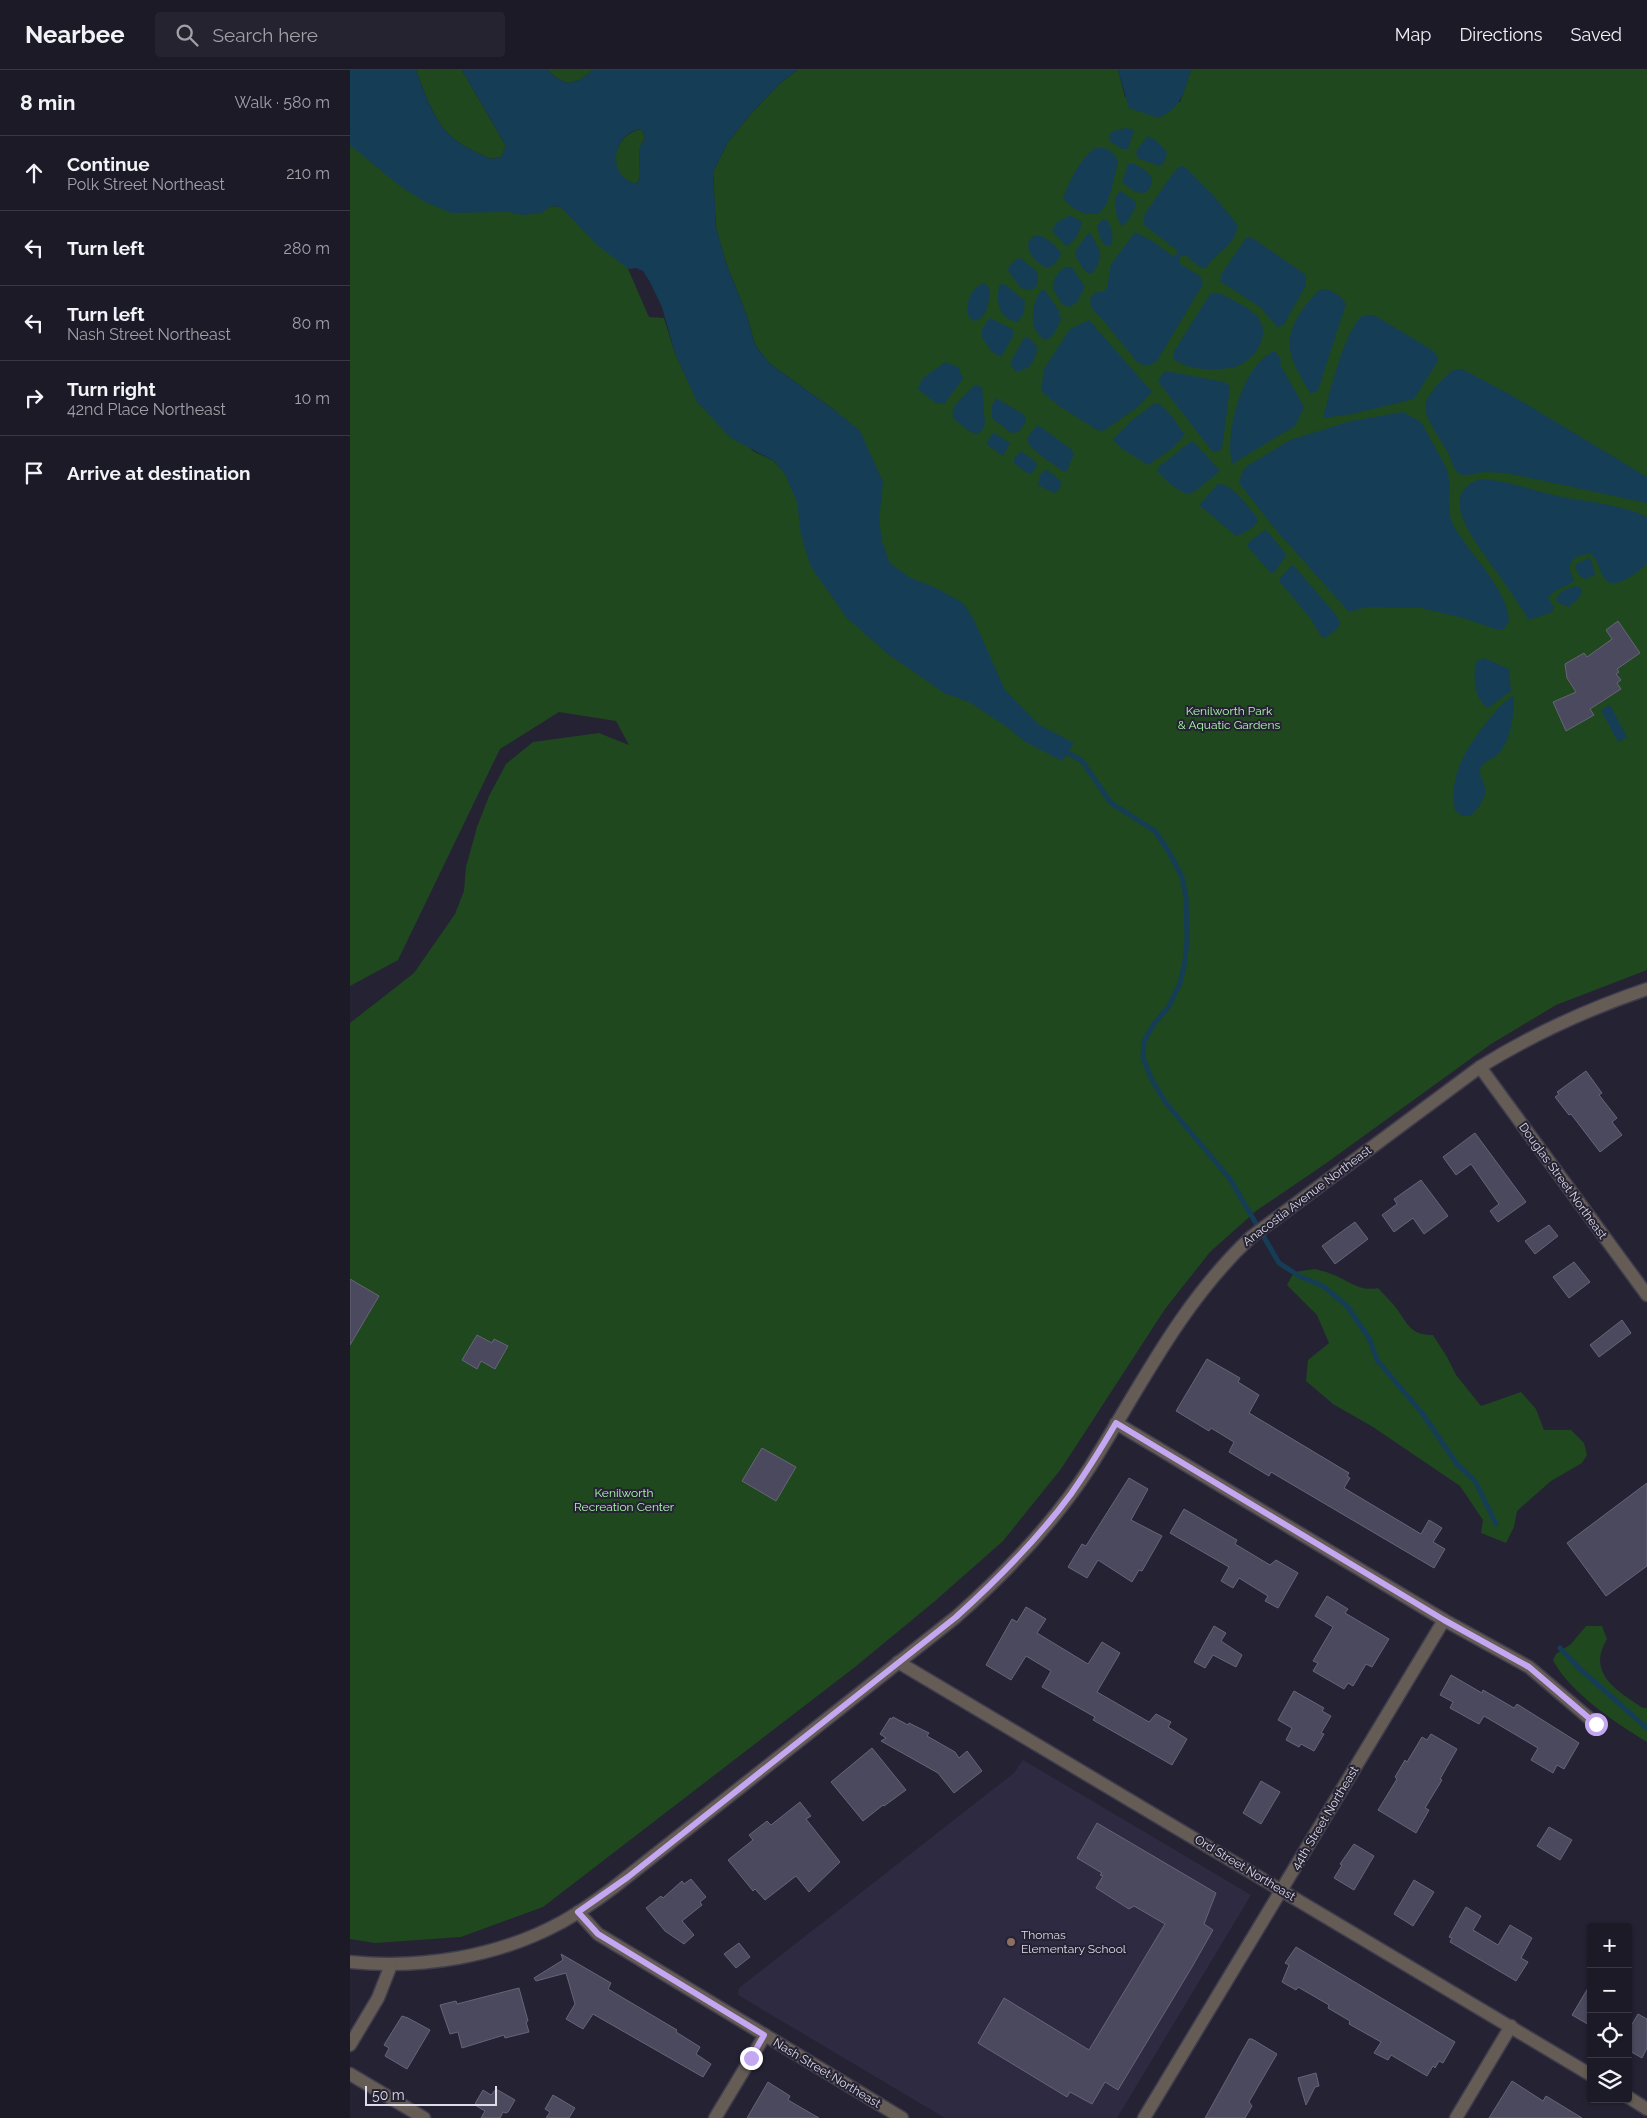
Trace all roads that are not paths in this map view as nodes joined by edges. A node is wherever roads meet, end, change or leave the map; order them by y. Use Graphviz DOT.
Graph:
graph roads {
  1 [pos="1647,989"];
  2 [pos="1480,1067"];
  3 [pos="1647,1294"];
  4 [pos="1116,1423"];
  5 [pos="1444,1620"];
  6 [pos="898,1662"];
  7 [pos="1596,1724"];
  8 [pos="1282,1890"];
  9 [pos="578,1912"];
  10 [pos="350,1962"];
  11 [pos="391,1965"];
  12 [pos="1511,2026"];
  13 [pos="764,2035"];
  14 [pos="350,2045"];
  15 [pos="1587,2073"];
  16 [pos="350,2074"];
  17 [pos="1632,2100"];
  18 [pos="1647,2109"];
  19 [pos="424,2118"];
  20 [pos="715,2118"];
  21 [pos="902,2118"];
  22 [pos="1144,2118"];
  23 [pos="1456,2118"];
  1 -- 2 [label="street, Anacostia Avenue Northeast"];
  2 -- 3 [label="street, Douglas Street Northeast"];
  2 -- 4 [label="street, Anacostia Avenue Northeast"];
  4 -- 5 [label="street"];
  4 -- 6 [label="street, Anacostia Avenue Northeast"];
  5 -- 7 [label="street"];
  5 -- 8 [label="street, 44th Street Northeast"];
  6 -- 8 [label="street, Ord Street Northeast"];
  6 -- 9 [label="street, Anacostia Avenue Northeast"];
  8 -- 12 [label="street, Ord Street Northeast"];
  8 -- 22 [label="street, 44th Street Northeast"];
  9 -- 11 [label="street, Anacostia Avenue Northeast"];
  9 -- 13 [label="street, Nash Street Northeast"];
  10 -- 11 [label="street, Anacostia Avenue Northeast"];
  11 -- 14 [label="street"];
  12 -- 15 [label="street, Ord Street Northeast"];
  12 -- 23 [label="street"];
  13 -- 20 [label="street"];
  13 -- 21 [label="street, Nash Street Northeast"];
  16 -- 19 [label="street"];
  17 -- 18 [label="street"];
}
